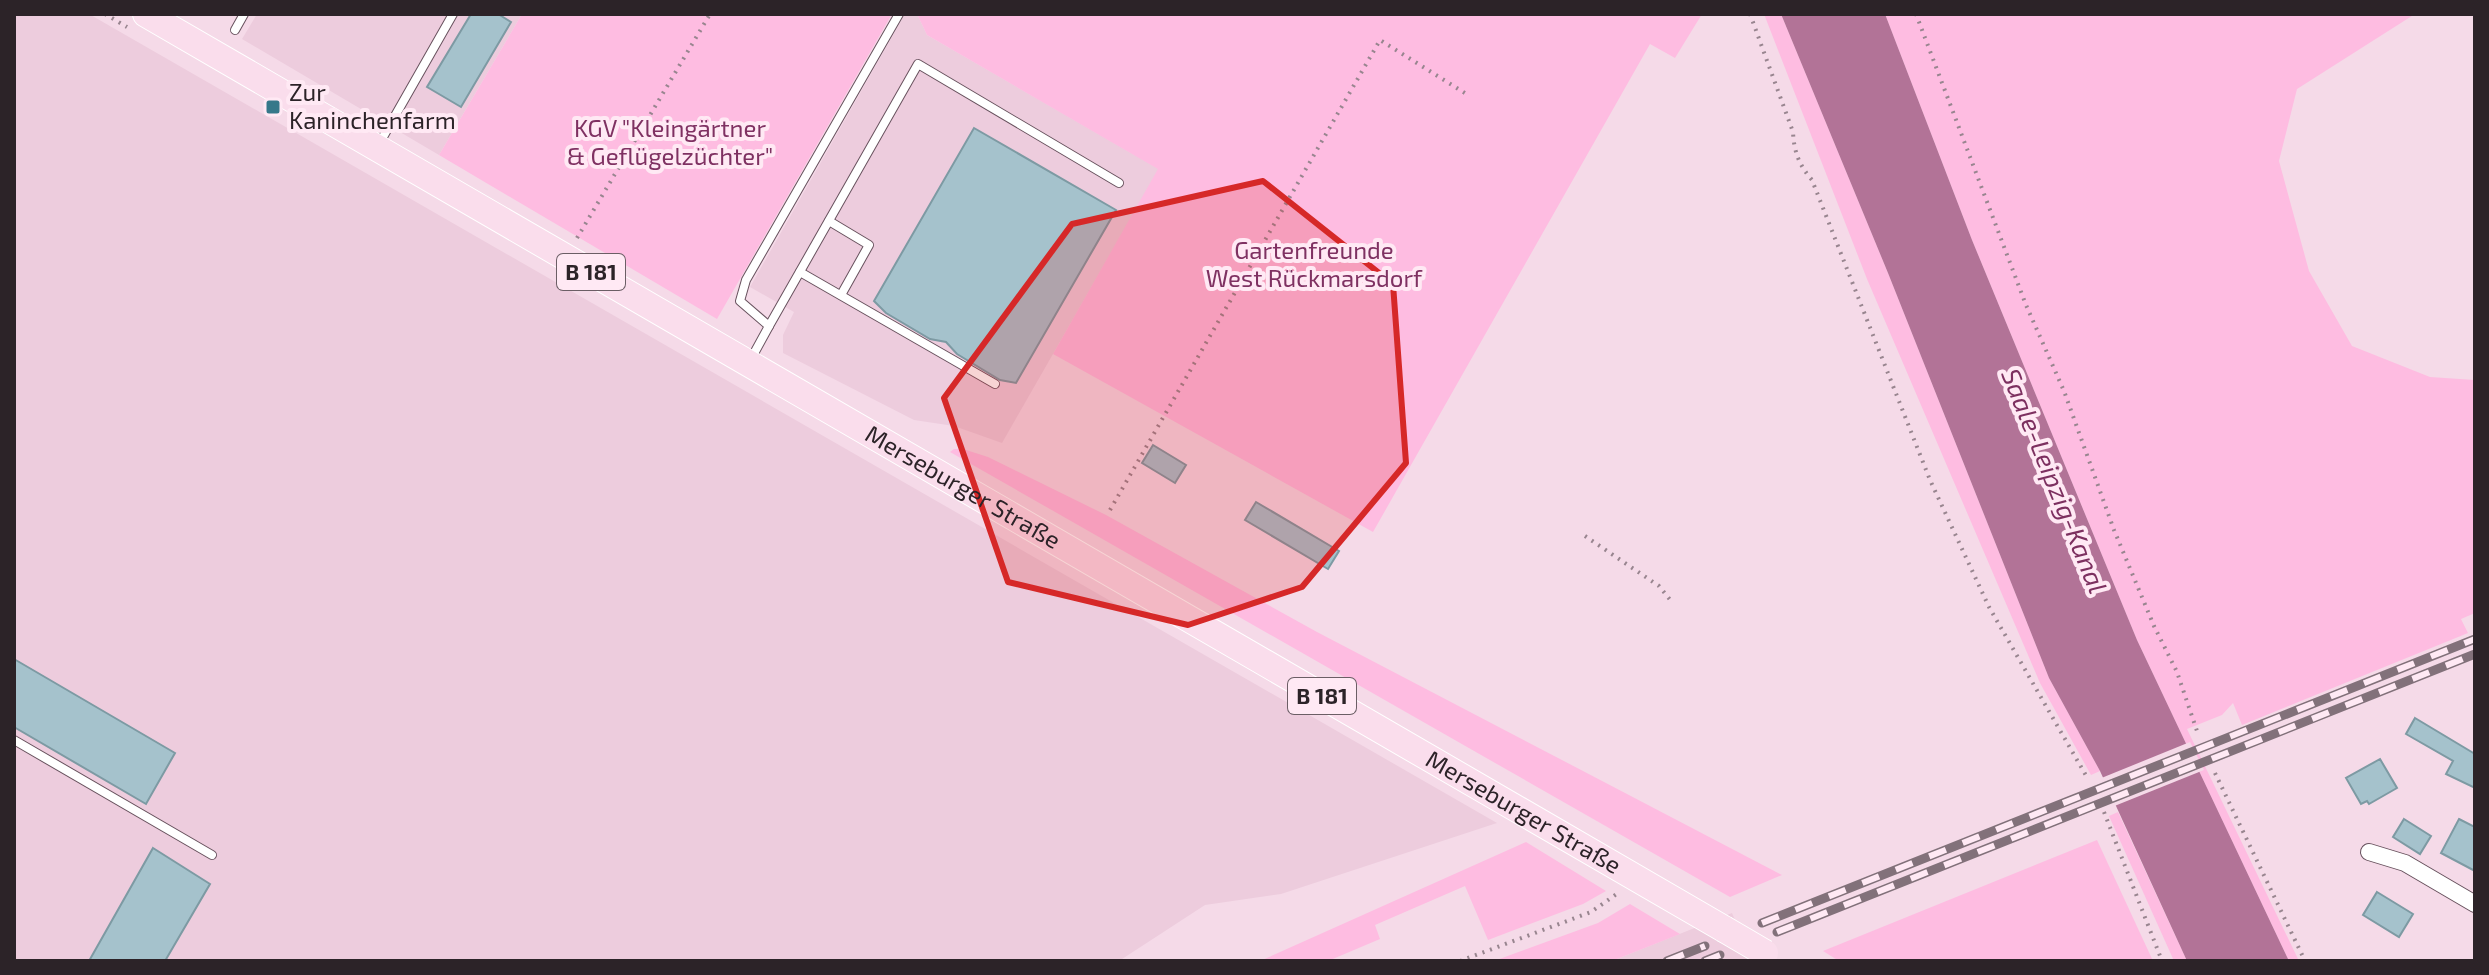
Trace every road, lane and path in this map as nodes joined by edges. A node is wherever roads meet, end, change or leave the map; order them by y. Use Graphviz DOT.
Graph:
graph roads {
  1 [pos="105,14"];
  2 [pos="244,14"];
  3 [pos="453,14"];
  4 [pos="710,14"];
  5 [pos="899,14"];
  6 [pos="1750,14"];
  7 [pos="1916,14"];
  8 [pos="154,20"];
  9 [pos="235,30"];
  10 [pos="1468,95"];
  11 [pos="376,149"];
  12 [pos="1119,183"];
  13 [pos="829,221"];
  14 [pos="566,257"];
  15 [pos="800,272"];
  16 [pos="841,295"];
  17 [pos="769,326"];
  18 [pos="749,364"];
  19 [pos="995,384"];
  20 [pos="1110,510"];
  21 [pos="1585,536"];
  22 [pos="1672,602"];
  23 [pos="2198,734"];
  24 [pos="14,740"];
  25 [pos="2215,773"];
  26 [pos="2088,779"];
  27 [pos="2104,812"];
  28 [pos="2369,852"];
  29 [pos="212,855"];
  30 [pos="1632,876"];
  31 [pos="2475,904"];
  32 [pos="1773,957"];
  33 [pos="1460,961"];
  34 [pos="2162,961"];
  35 [pos="2305,961"];
  1 -- 8 [label="path"];
  2 -- 9 [label="lane"];
  3 -- 11 [label="lane"];
  4 -- 14 [label="path"];
  5 -- 17 [label="lane"];
  6 -- 26 [label="path"];
  7 -- 23 [label="path"];
  8 -- 11 [label="main road, Merseburger Straße / B 181"];
  10 -- 20 [label="path"];
  11 -- 14 [label="main road, Merseburger Straße / B 181"];
  12 -- 13 [label="lane"];
  13 -- 15 [label="lane"];
  13 -- 16 [label="lane"];
  14 -- 18 [label="main road, Merseburger Straße / B 181"];
  15 -- 16 [label="lane"];
  15 -- 17 [label="lane"];
  16 -- 19 [label="lane"];
  17 -- 18 [label="lane"];
  18 -- 30 [label="main road, Merseburger Straße / B 181"];
  21 -- 22 [label="path"];
  24 -- 29 [label="lane"];
  25 -- 35 [label="path"];
  27 -- 34 [label="path"];
  28 -- 31 [label="street"];
  30 -- 32 [label="main road, Merseburger Straße / B 181, bridge"];
  30 -- 33 [label="path"];
}
